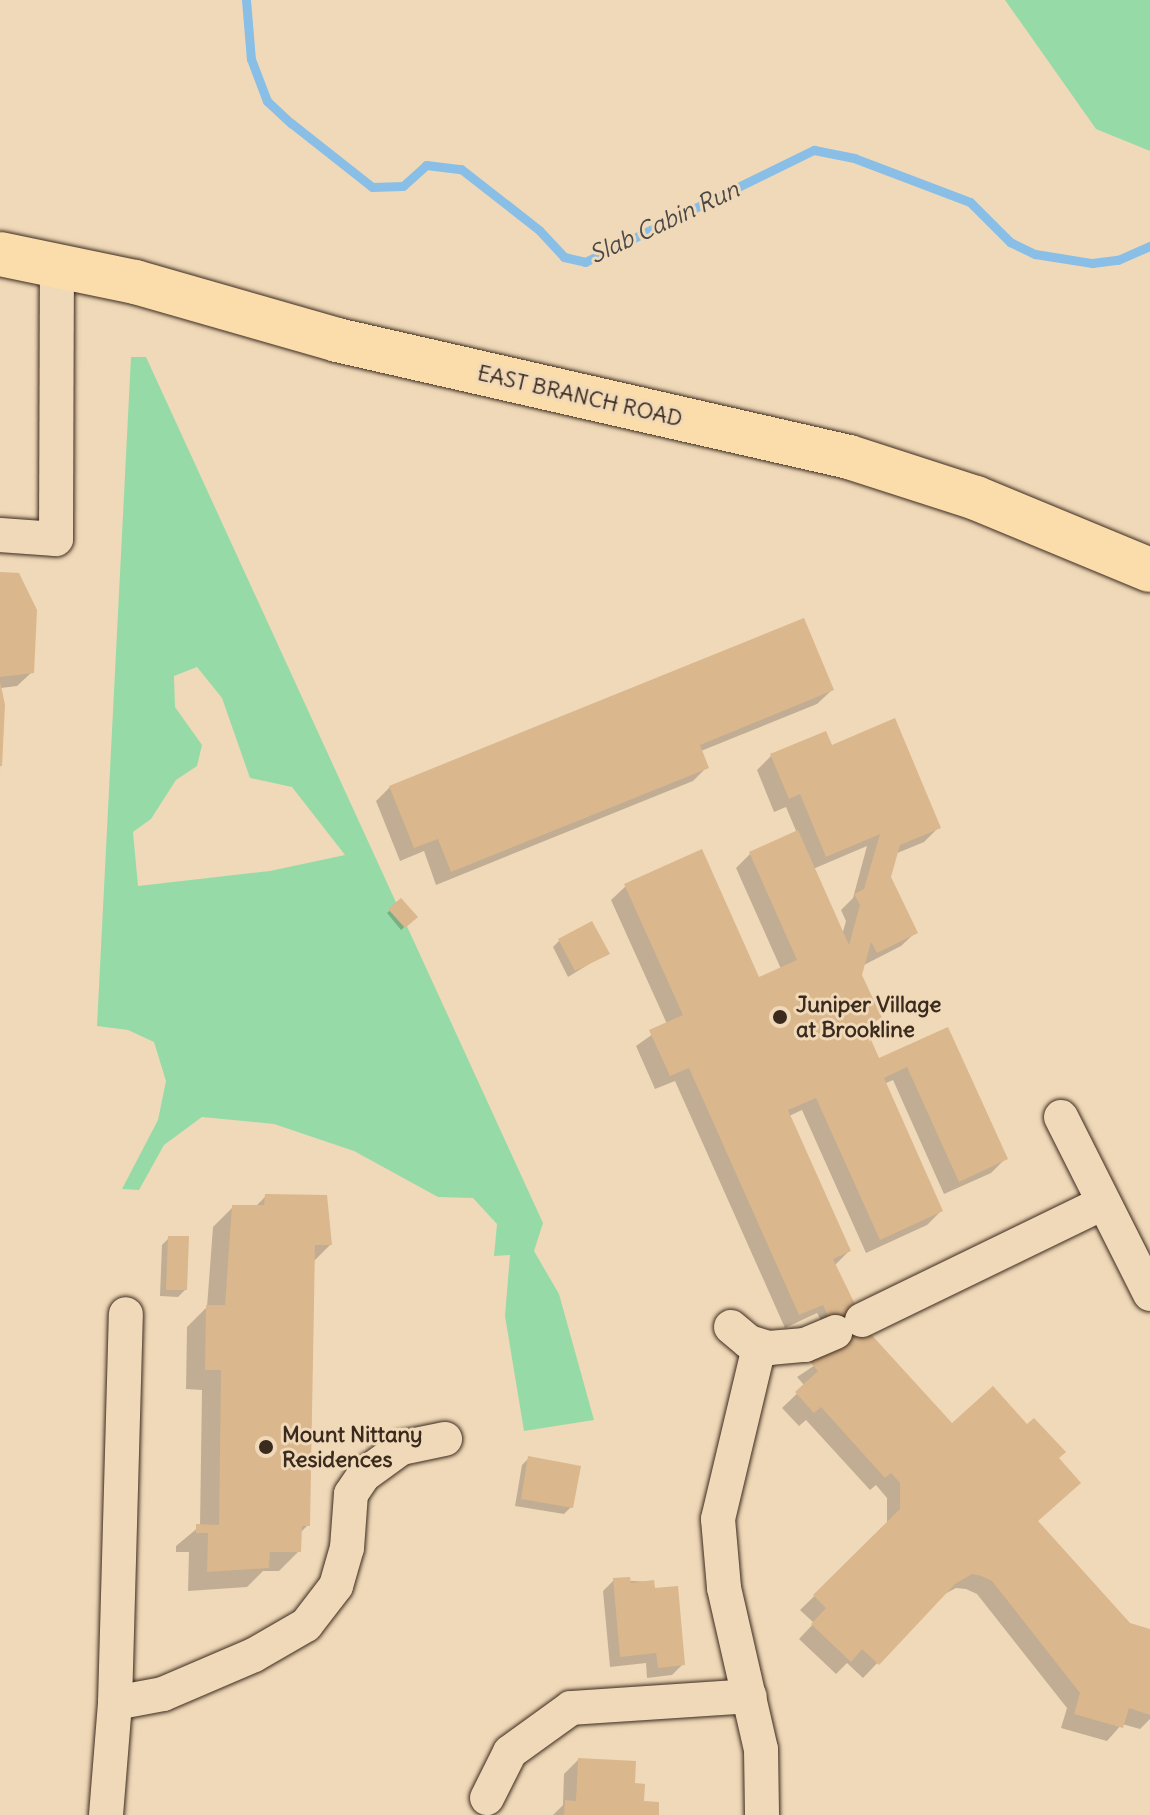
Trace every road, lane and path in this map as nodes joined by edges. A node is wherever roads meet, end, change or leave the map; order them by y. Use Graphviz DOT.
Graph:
graph roads {
  1 [pos="0,254"];
  2 [pos="57,267"];
  3 [pos="0,535"];
  4 [pos="1150,570"];
  5 [pos="1061,1117"];
  6 [pos="1103,1203"];
  7 [pos="1150,1294"];
  8 [pos="126,1314"];
  9 [pos="731,1327"];
  10 [pos="759,1347"];
  11 [pos="445,1439"];
  12 [pos="750,1696"];
  13 [pos="115,1703"];
  14 [pos="487,1798"];
  15 [pos="106,1815"];
  16 [pos="762,1815"];
  1 -- 2 [label="main road, EAST BRANCH ROAD"];
  2 -- 3 [label="lane"];
  2 -- 4 [label="main road, EAST BRANCH ROAD"];
  5 -- 6 [label="lane"];
  6 -- 7 [label="lane"];
  6 -- 10 [label="lane"];
  8 -- 13 [label="lane"];
  9 -- 10 [label="lane"];
  10 -- 12 [label="lane"];
  11 -- 13 [label="lane"];
  12 -- 14 [label="lane"];
  12 -- 16 [label="lane"];
  13 -- 15 [label="lane"];
}
